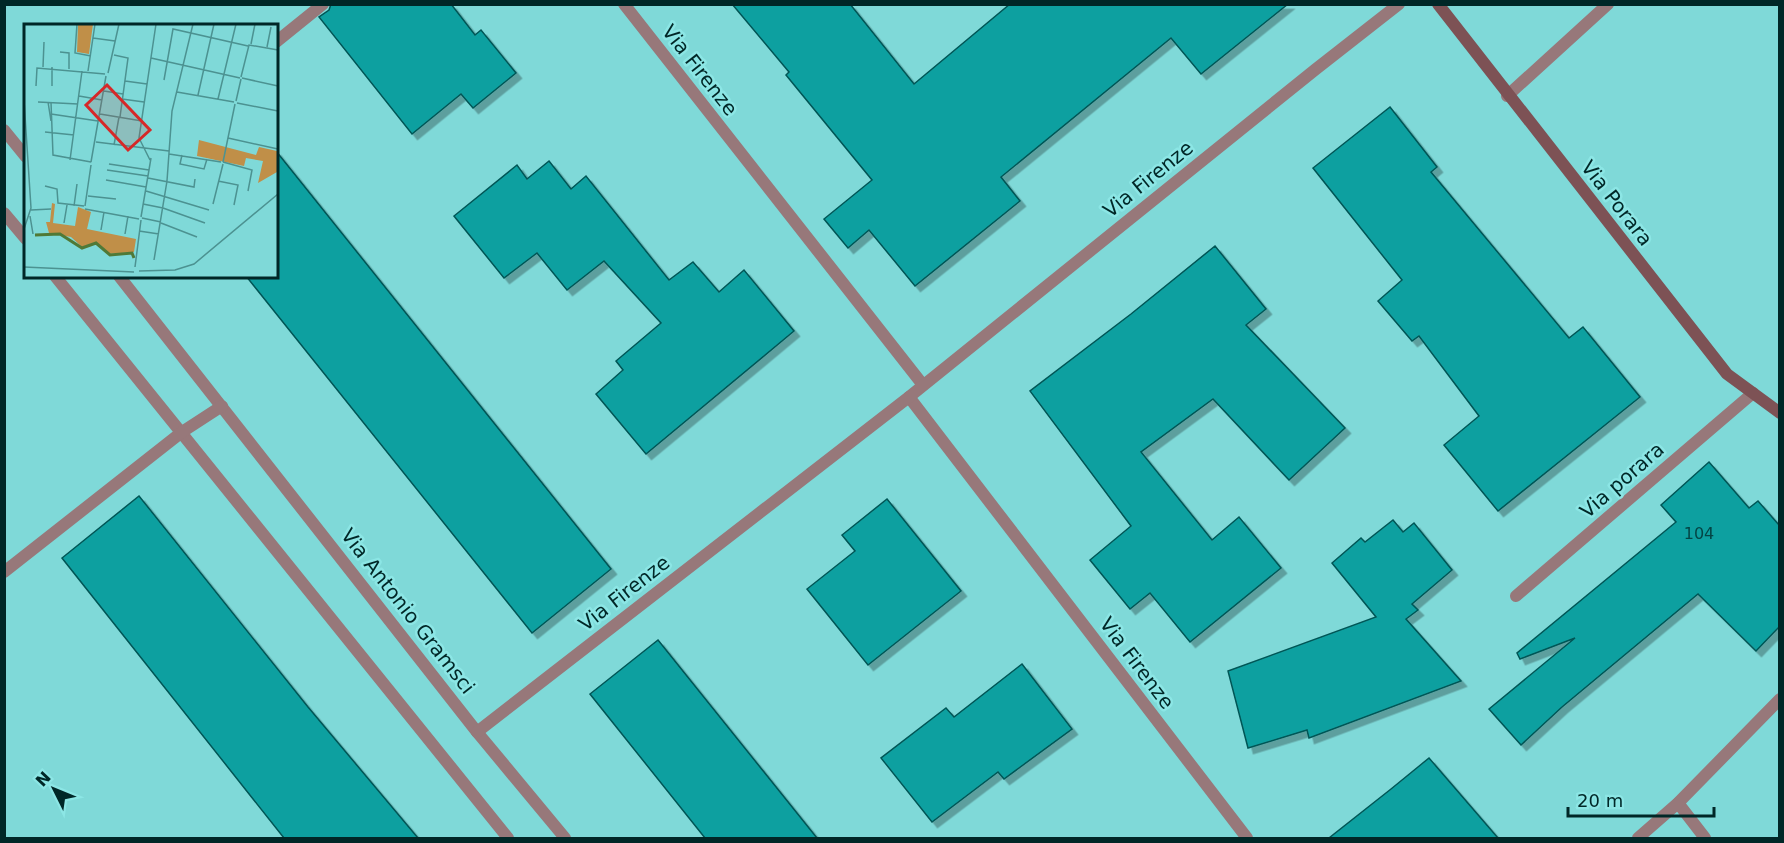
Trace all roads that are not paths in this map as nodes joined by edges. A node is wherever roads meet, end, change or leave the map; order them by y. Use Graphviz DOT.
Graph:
graph roads {
  1 [pos="323,4"];
  2 [pos="624,4"];
  3 [pos="1399,4"];
  4 [pos="1437,4"];
  5 [pos="1608,4"];
  6 [pos="278,40"];
  7 [pos="1507,96"];
  8 [pos="4,130"];
  9 [pos="24,155"];
  10 [pos="4,213"];
  11 [pos="24,237"];
  12 [pos="58,278"];
  13 [pos="121,278"];
  14 [pos="923,385"];
  15 [pos="1753,393"];
  16 [pos="909,397"];
  17 [pos="222,406"];
  18 [pos="1779,413"];
  19 [pos="183,432"];
  20 [pos="4,572"];
  21 [pos="1516,596"];
  22 [pos="1779,699"];
  23 [pos="477,732"];
  24 [pos="1678,803"];
  25 [pos="508,838"];
  26 [pos="565,838"];
  27 [pos="1247,838"];
  28 [pos="1638,838"];
  29 [pos="1705,838"];
  1 -- 6 [label="street"];
  2 -- 14 [label="street, Via Firenze"];
  3 -- 14 [label="street, Via Firenze"];
  4 -- 7 [label="street, Via Porara"];
  5 -- 7 [label="street"];
  7 -- 15 [label="street, Via Porara"];
  8 -- 9 [label="street"];
  10 -- 11 [label="street"];
  12 -- 19 [label="street"];
  13 -- 17 [label="street, Via Antonio Gramsci"];
  14 -- 16 [label="street, Via Firenze"];
  15 -- 18 [label="street, Via Porara"];
  15 -- 21 [label="street, Via porara"];
  16 -- 23 [label="street, Via Firenze"];
  16 -- 27 [label="street, Via Firenze"];
  17 -- 19 [label="street"];
  17 -- 23 [label="street, Via Antonio Gramsci"];
  19 -- 20 [label="street"];
  19 -- 25 [label="street"];
  22 -- 24 [label="street"];
  23 -- 26 [label="street, Via Antonio Gramsci"];
  24 -- 28 [label="street"];
  24 -- 29 [label="street"];
}
